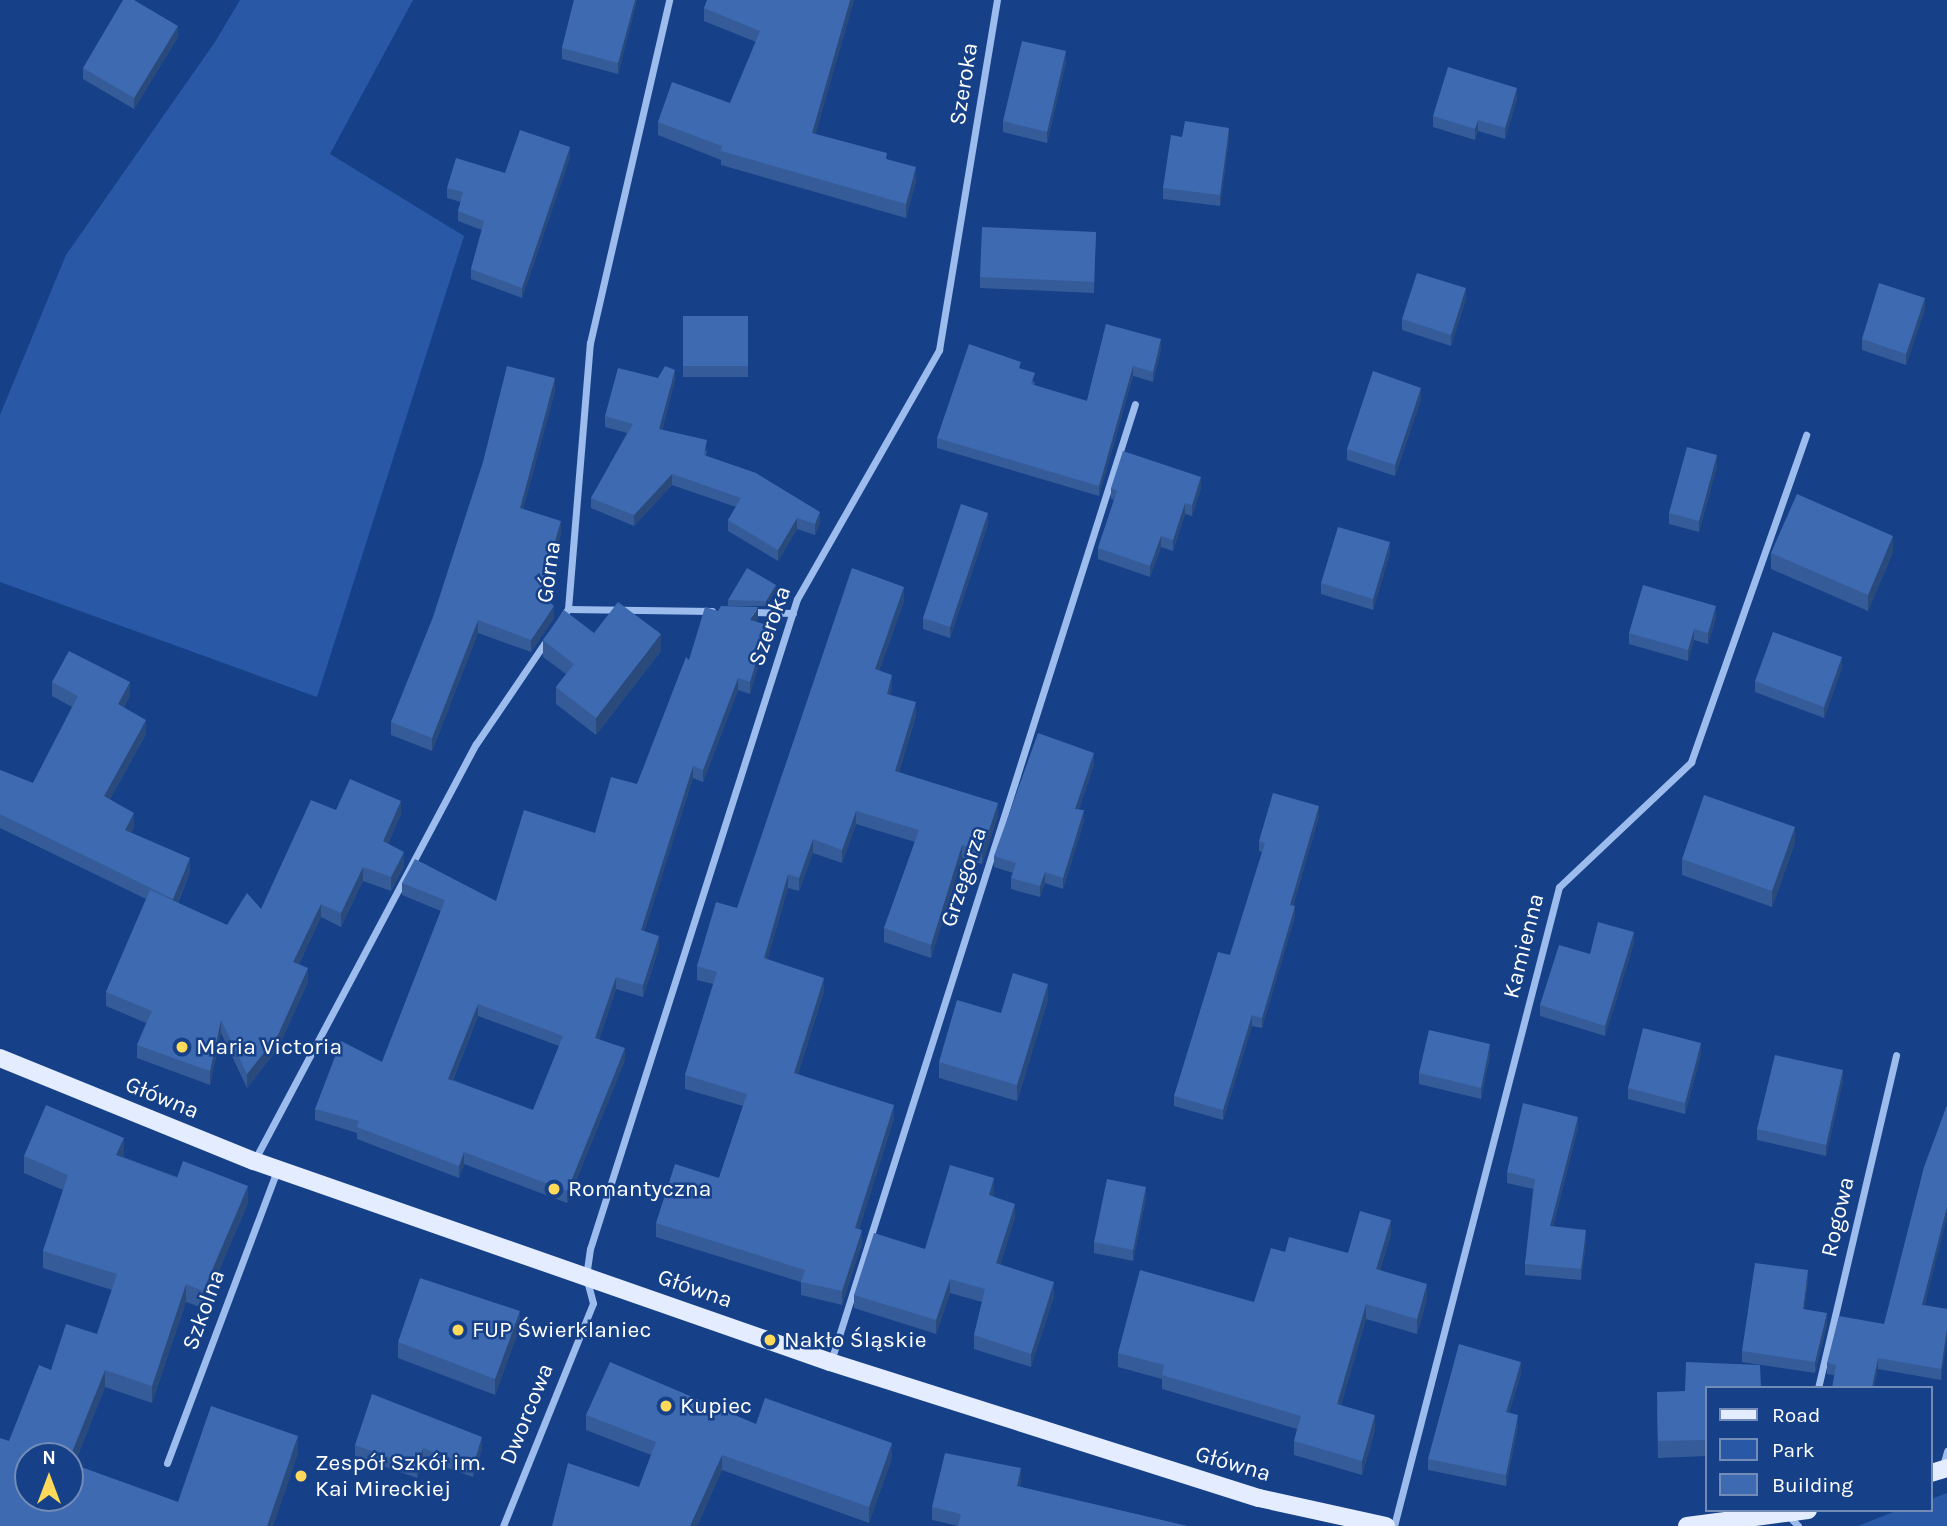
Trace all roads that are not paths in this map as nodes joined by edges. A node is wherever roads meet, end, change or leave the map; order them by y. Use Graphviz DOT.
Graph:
graph roads {
  1 [pos="669,0"];
  2 [pos="997,0"];
  3 [pos="1135,404"];
  4 [pos="1806,435"];
  5 [pos="568,609"];
  6 [pos="727,612"];
  7 [pos="740,612"];
  8 [pos="793,613"];
  9 [pos="1896,1055"];
  10 [pos="0,1058"];
  11 [pos="254,1161"];
  12 [pos="277,1170"];
  13 [pos="586,1277"];
  14 [pos="831,1362"];
  15 [pos="1818,1386"];
  16 [pos="1947,1451"];
  17 [pos="167,1463"];
  18 [pos="1940,1470"];
  19 [pos="1791,1517"];
  20 [pos="1325,1519"];
  21 [pos="503,1526"];
  22 [pos="1387,1526"];
  23 [pos="1394,1526"];
  24 [pos="1687,1526"];
  1 -- 5 [label="street, Górna"];
  2 -- 8 [label="street, Szeroka"];
  3 -- 14 [label="street, Grzegorza"];
  4 -- 23 [label="street, Kamienna"];
  5 -- 6 [label="street"];
  5 -- 11 [label="street, Górna"];
  7 -- 8 [label="street"];
  8 -- 13 [label="street, Szeroka"];
  9 -- 15 [label="street, Rogowa"];
  10 -- 11 [label="main road, Główna"];
  11 -- 12 [label="main road, Główna"];
  12 -- 13 [label="main road, Główna"];
  12 -- 17 [label="street, Szkolna"];
  13 -- 14 [label="main road, Główna"];
  13 -- 21 [label="street, Dworcowa"];
  14 -- 20 [label="main road, Główna"];
  16 -- 18 [label="street"];
  19 -- 24 [label="main road"];
  20 -- 22 [label="main road, Główna"];
}
